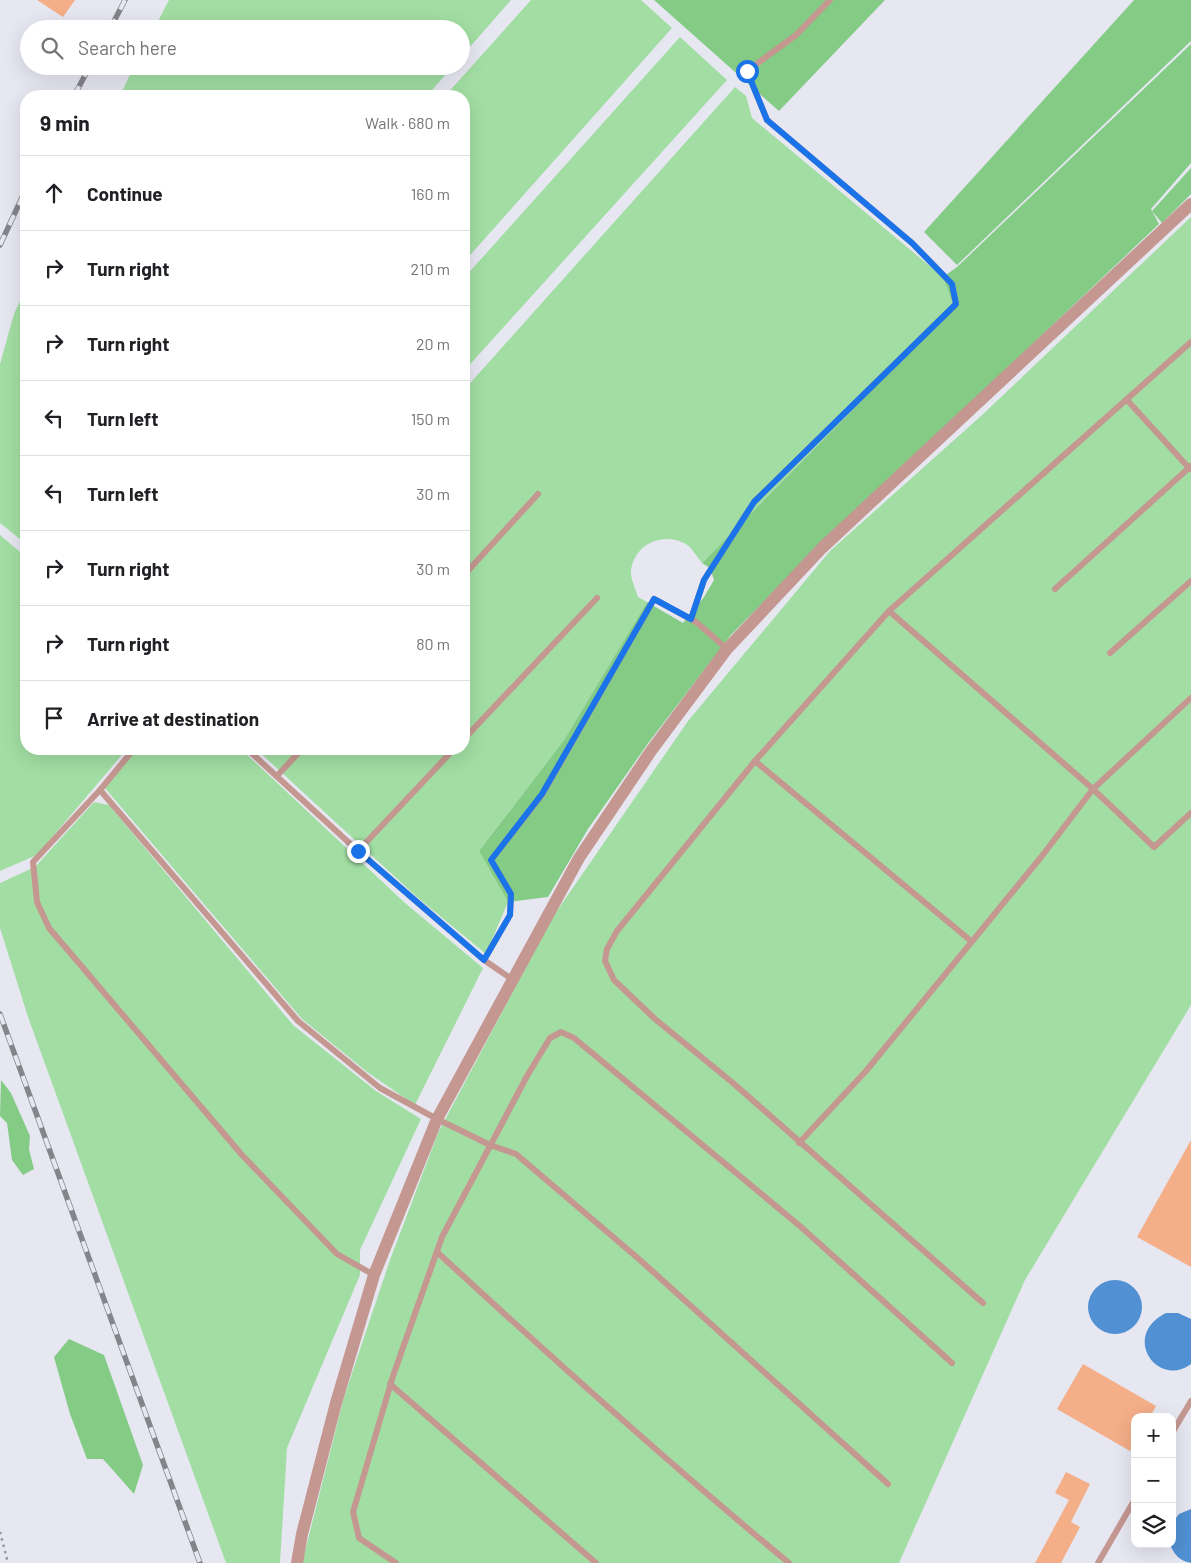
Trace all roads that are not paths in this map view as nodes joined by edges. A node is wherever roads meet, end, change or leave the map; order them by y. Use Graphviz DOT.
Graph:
graph roads {
  1 [pos="830,0"];
  2 [pos="1191,204"];
  3 [pos="1191,342"];
  4 [pos="1127,400"];
  5 [pos="1190,468"];
  6 [pos="538,494"];
  7 [pos="470,568"];
  8 [pos="1191,581"];
  9 [pos="1055,589"];
  10 [pos="597,598"];
  11 [pos="889,611"];
  12 [pos="691,619"];
  13 [pos="727,649"];
  14 [pos="1110,653"];
  15 [pos="1191,698"];
  16 [pos="470,733"];
  17 [pos="129,755"];
  18 [pos="254,755"];
  19 [pos="296,755"];
  20 [pos="448,755"];
  21 [pos="754,761"];
  22 [pos="277,776"];
  23 [pos="1093,789"];
  24 [pos="100,790"];
  25 [pos="1191,813"];
  26 [pos="358,851"];
  27 [pos="970,941"];
  28 [pos="484,960"];
  29 [pos="513,980"];
  30 [pos="437,1119"];
  31 [pos="799,1142"];
  32 [pos="490,1145"];
  33 [pos="437,1252"];
  34 [pos="374,1275"];
  35 [pos="982,1303"];
  36 [pos="952,1363"];
  37 [pos="390,1384"];
  38 [pos="1191,1401"];
  39 [pos="1176,1426"];
  40 [pos="888,1484"];
  41 [pos="1133,1503"];
  42 [pos="296,1563"];
  43 [pos="396,1563"];
  44 [pos="596,1563"];
  45 [pos="789,1563"];
  46 [pos="1098,1563"];
  1 -- 12 [label="lane"];
  2 -- 13 [label="street"];
  3 -- 4 [label="lane"];
  4 -- 5 [label="lane"];
  4 -- 11 [label="lane"];
  5 -- 9 [label="lane"];
  6 -- 7 [label="lane"];
  8 -- 14 [label="lane"];
  10 -- 16 [label="lane"];
  11 -- 21 [label="lane"];
  11 -- 23 [label="lane"];
  12 -- 13 [label="lane"];
  12 -- 28 [label="lane"];
  13 -- 29 [label="street"];
  15 -- 23 [label="lane"];
  17 -- 24 [label="lane"];
  18 -- 22 [label="lane"];
  19 -- 22 [label="lane"];
  20 -- 26 [label="lane"];
  21 -- 27 [label="lane"];
  21 -- 31 [label="lane"];
  22 -- 26 [label="lane"];
  23 -- 25 [label="lane"];
  23 -- 27 [label="lane"];
  24 -- 30 [label="lane"];
  24 -- 34 [label="lane"];
  26 -- 28 [label="lane"];
  27 -- 31 [label="lane"];
  28 -- 29 [label="lane"];
  29 -- 30 [label="street"];
  30 -- 32 [label="lane"];
  30 -- 34 [label="street"];
  31 -- 35 [label="lane"];
  32 -- 33 [label="lane"];
  32 -- 36 [label="lane"];
  32 -- 40 [label="lane"];
  33 -- 37 [label="lane"];
  33 -- 45 [label="lane"];
  34 -- 42 [label="street"];
  37 -- 43 [label="lane"];
  37 -- 44 [label="lane"];
  38 -- 39 [label="lane"];
  41 -- 46 [label="lane"];
}
